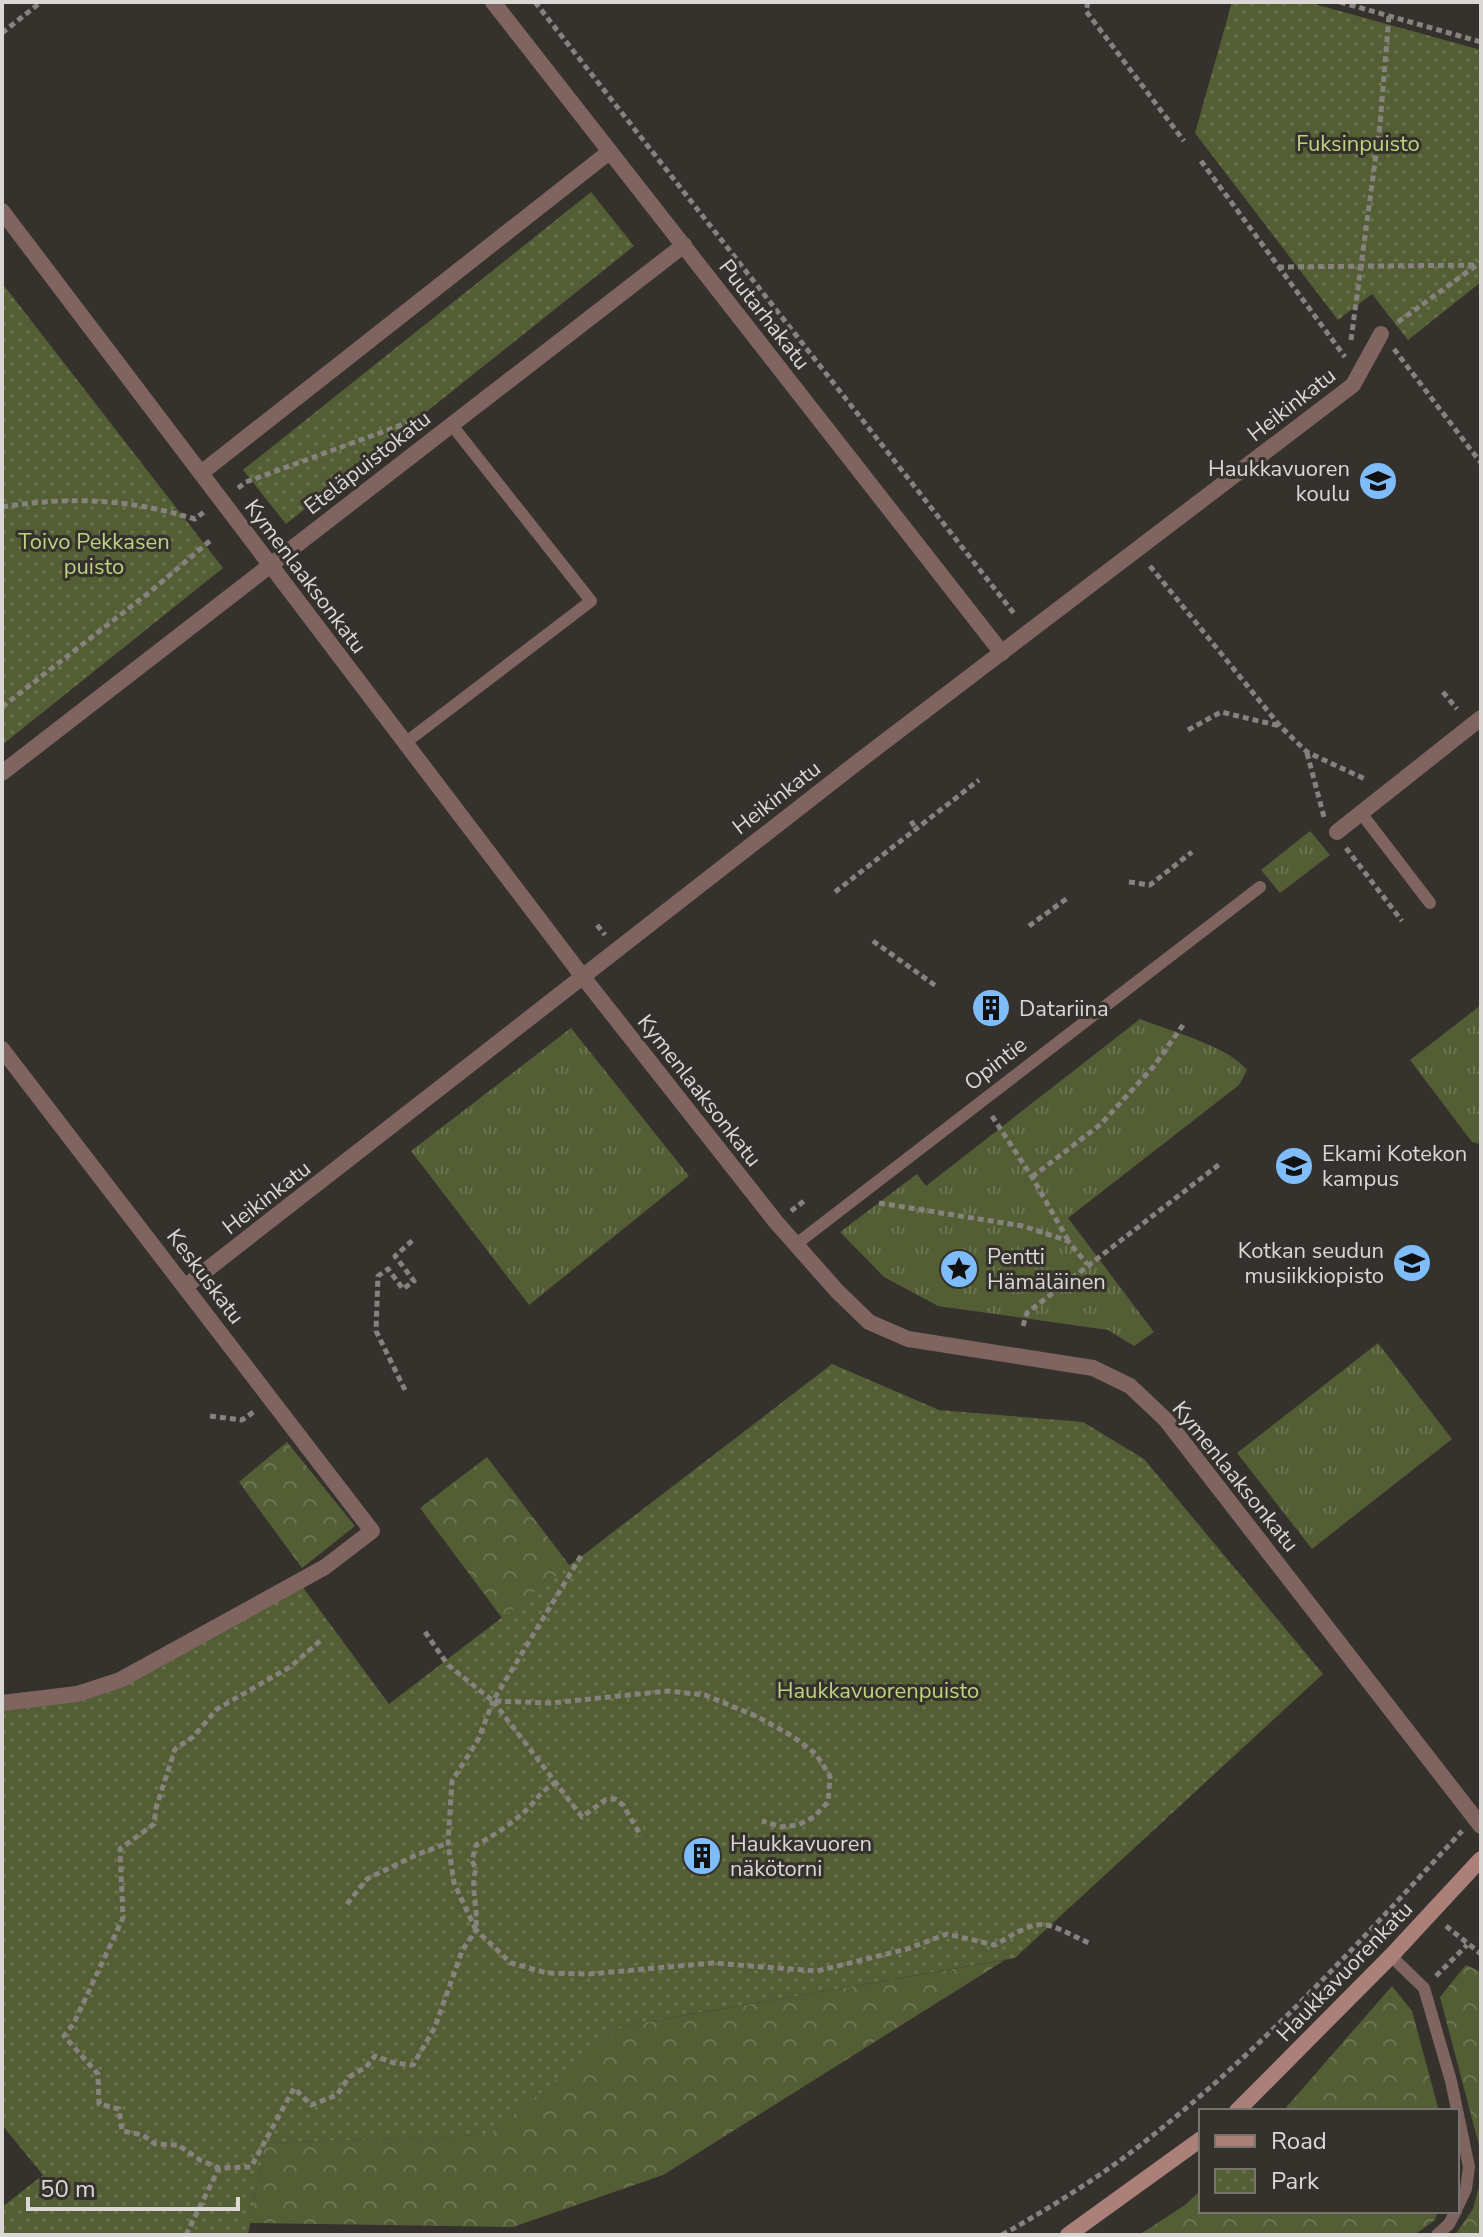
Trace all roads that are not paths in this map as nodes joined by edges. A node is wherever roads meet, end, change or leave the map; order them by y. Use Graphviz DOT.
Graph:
graph roads {
  1 [pos="493,2"];
  2 [pos="608,153"];
  3 [pos="2,211"];
  4 [pos="684,245"];
  5 [pos="1381,334"];
  6 [pos="451,424"];
  7 [pos="201,473"];
  8 [pos="271,566"];
  9 [pos="1002,653"];
  10 [pos="1479,722"];
  11 [pos="405,743"];
  12 [pos="2,773"];
  13 [pos="1361,813"];
  14 [pos="1337,832"];
  15 [pos="1260,887"];
  16 [pos="1430,903"];
  17 [pos="583,977"];
  18 [pos="2,1049"];
  19 [pos="795,1245"];
  20 [pos="186,1286"];
  21 [pos="2,1703"];
  22 [pos="1478,1822"];
  23 [pos="1481,1859"];
  24 [pos="1391,1956"];
  25 [pos="1239,2109"];
  26 [pos="1457,2109"];
  27 [pos="1459,2119"];
  28 [pos="1199,2140"];
  29 [pos="1459,2204"];
  30 [pos="1454,2213"];
  31 [pos="1068,2235"];
  32 [pos="1437,2235"];
  1 -- 2 [label="street, Puutarhakatu"];
  2 -- 4 [label="street, Puutarhakatu"];
  2 -- 7 [label="street"];
  3 -- 7 [label="street, Kymenlaaksonkatu"];
  4 -- 6 [label="street, Eteläpuistokatu"];
  4 -- 9 [label="street, Puutarhakatu"];
  5 -- 9 [label="street, Heikinkatu"];
  6 -- 8 [label="street, Eteläpuistokatu"];
  6 -- 11 [label="lane"];
  7 -- 8 [label="street, Kymenlaaksonkatu"];
  8 -- 11 [label="street, Kymenlaaksonkatu"];
  8 -- 12 [label="street, Eteläpuistokatu"];
  9 -- 17 [label="street, Heikinkatu"];
  10 -- 13 [label="street"];
  11 -- 17 [label="street, Kymenlaaksonkatu"];
  13 -- 14 [label="street"];
  13 -- 16 [label="lane"];
  15 -- 19 [label="lane, Opintie"];
  17 -- 19 [label="street, Kymenlaaksonkatu"];
  17 -- 20 [label="street, Heikinkatu"];
  18 -- 20 [label="street, Keskuskatu"];
  19 -- 22 [label="street, Kymenlaaksonkatu"];
  20 -- 21 [label="street, Keskuskatu"];
  23 -- 24 [label="main road, Haukkavuorenkatu"];
  24 -- 25 [label="main road, Haukkavuorenkatu"];
  24 -- 26 [label="lane"];
  27 -- 29 [label="lane"];
  28 -- 31 [label="main road"];
  30 -- 32 [label="lane"];
}
